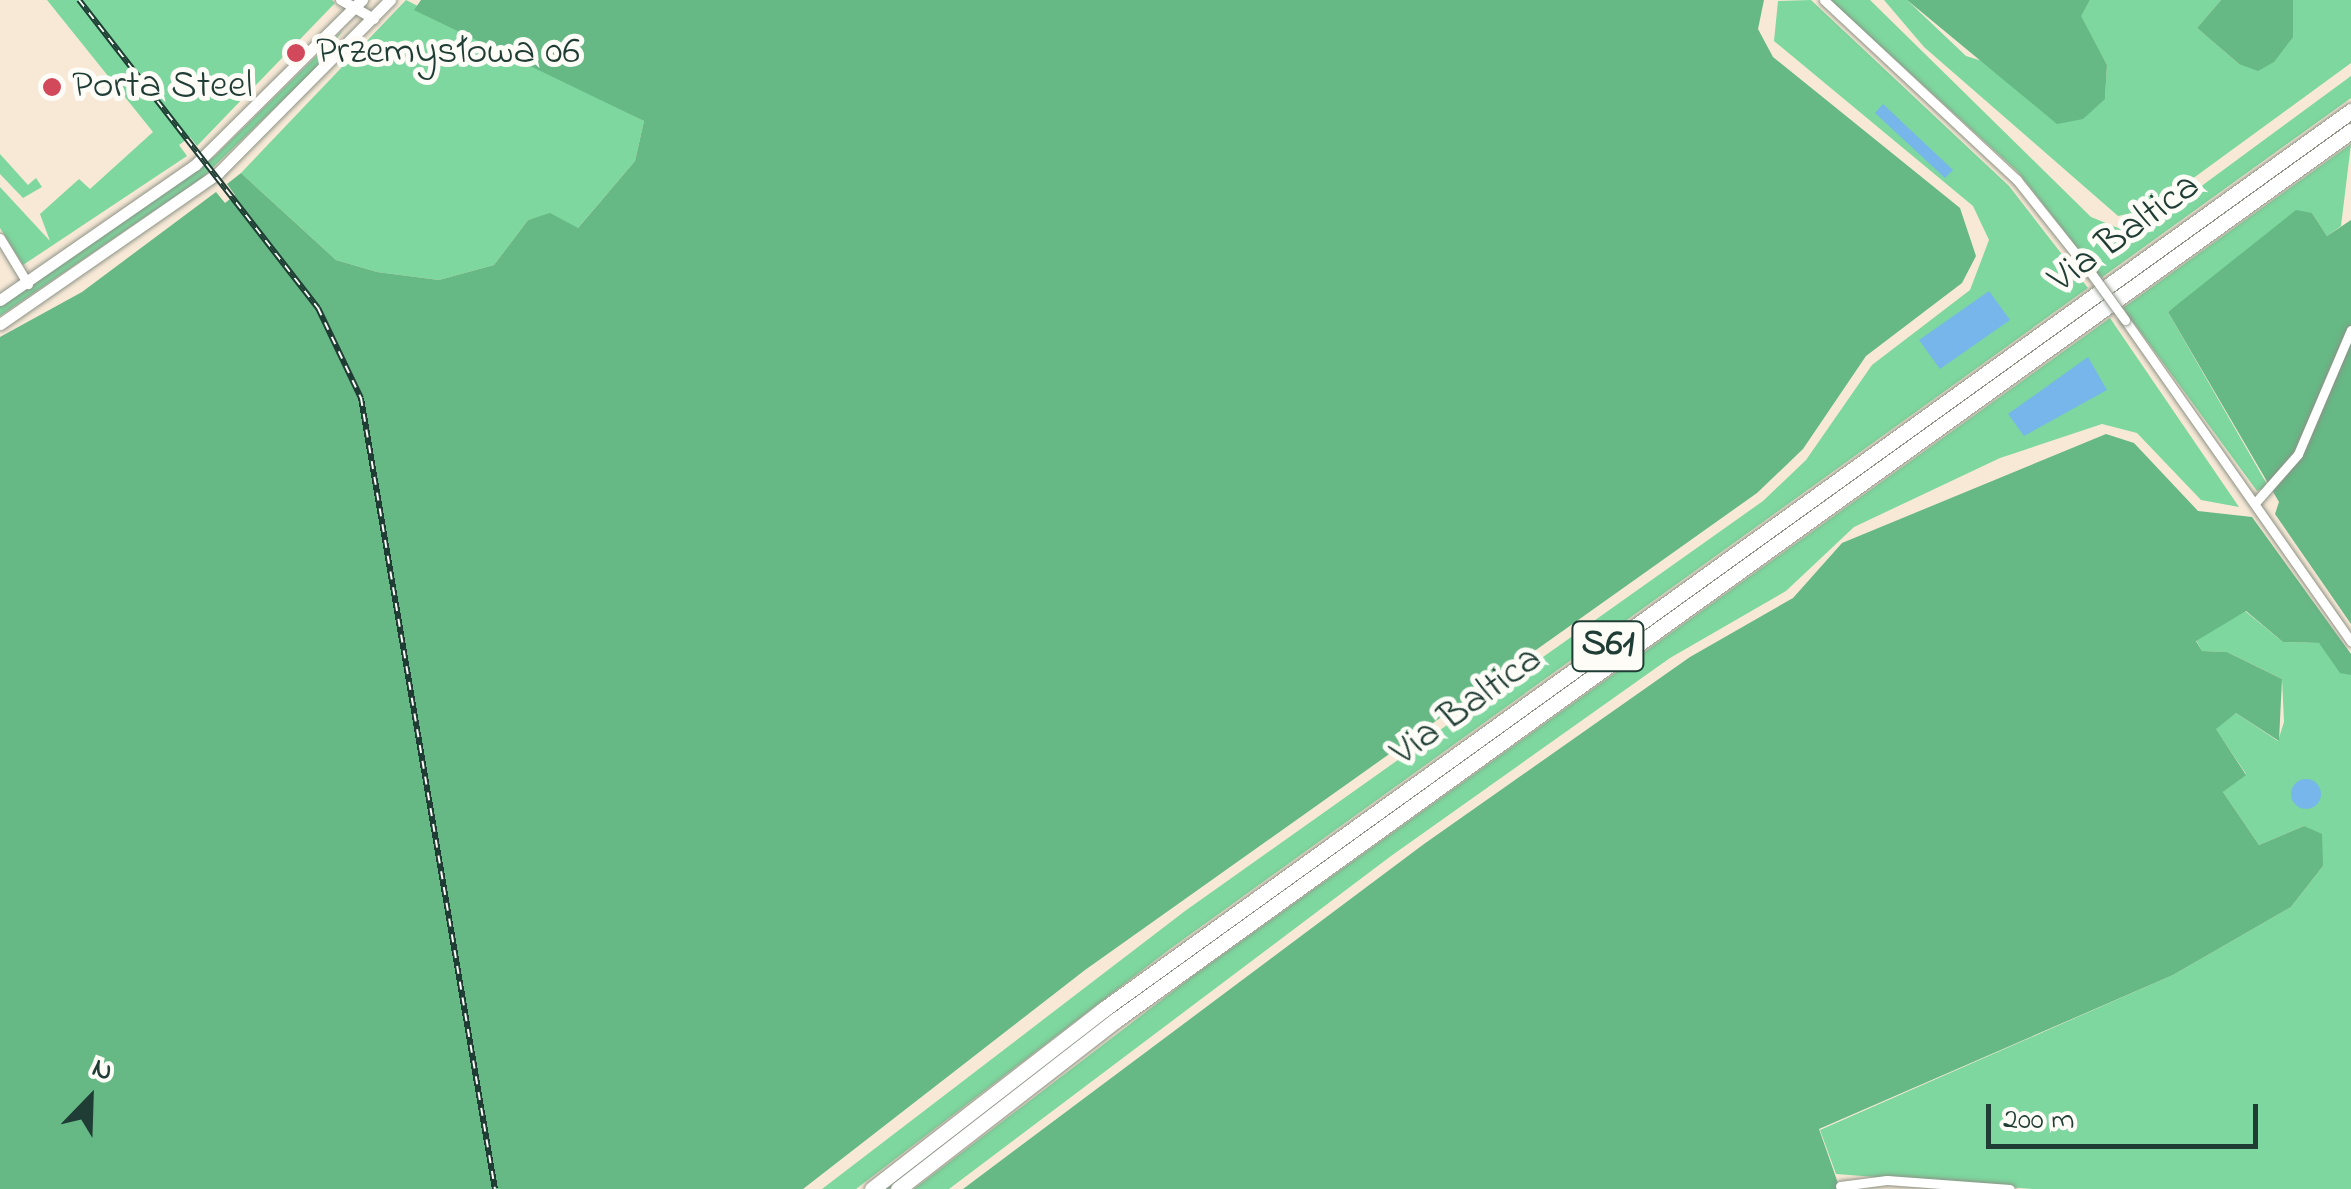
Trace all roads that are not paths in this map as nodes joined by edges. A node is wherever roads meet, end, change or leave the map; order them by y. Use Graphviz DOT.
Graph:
graph roads {
  1 [pos="341,0"];
  2 [pos="390,0"];
  3 [pos="1824,0"];
  4 [pos="360,3"];
  5 [pos="374,19"];
  6 [pos="2351,112"];
  7 [pos="2351,131"];
  8 [pos="0,238"];
  9 [pos="28,284"];
  10 [pos="0,300"];
  11 [pos="0,324"];
  12 [pos="2351,330"];
  13 [pos="2255,503"];
  14 [pos="2351,641"];
  15 [pos="1840,1186"];
  16 [pos="872,1189"];
  17 [pos="898,1189"];
  18 [pos="2010,1189"];
  1 -- 4 [label="street"];
  2 -- 5 [label="main road"];
  3 -- 13 [label="street, bridge"];
  4 -- 5 [label="street"];
  4 -- 9 [label="main road"];
  5 -- 11 [label="main road"];
  6 -- 16 [label="highway, Via Baltica / S61"];
  7 -- 17 [label="highway, Via Baltica / S61"];
  8 -- 9 [label="street"];
  9 -- 10 [label="main road"];
  12 -- 13 [label="street"];
  13 -- 14 [label="street"];
  15 -- 18 [label="street"];
}
